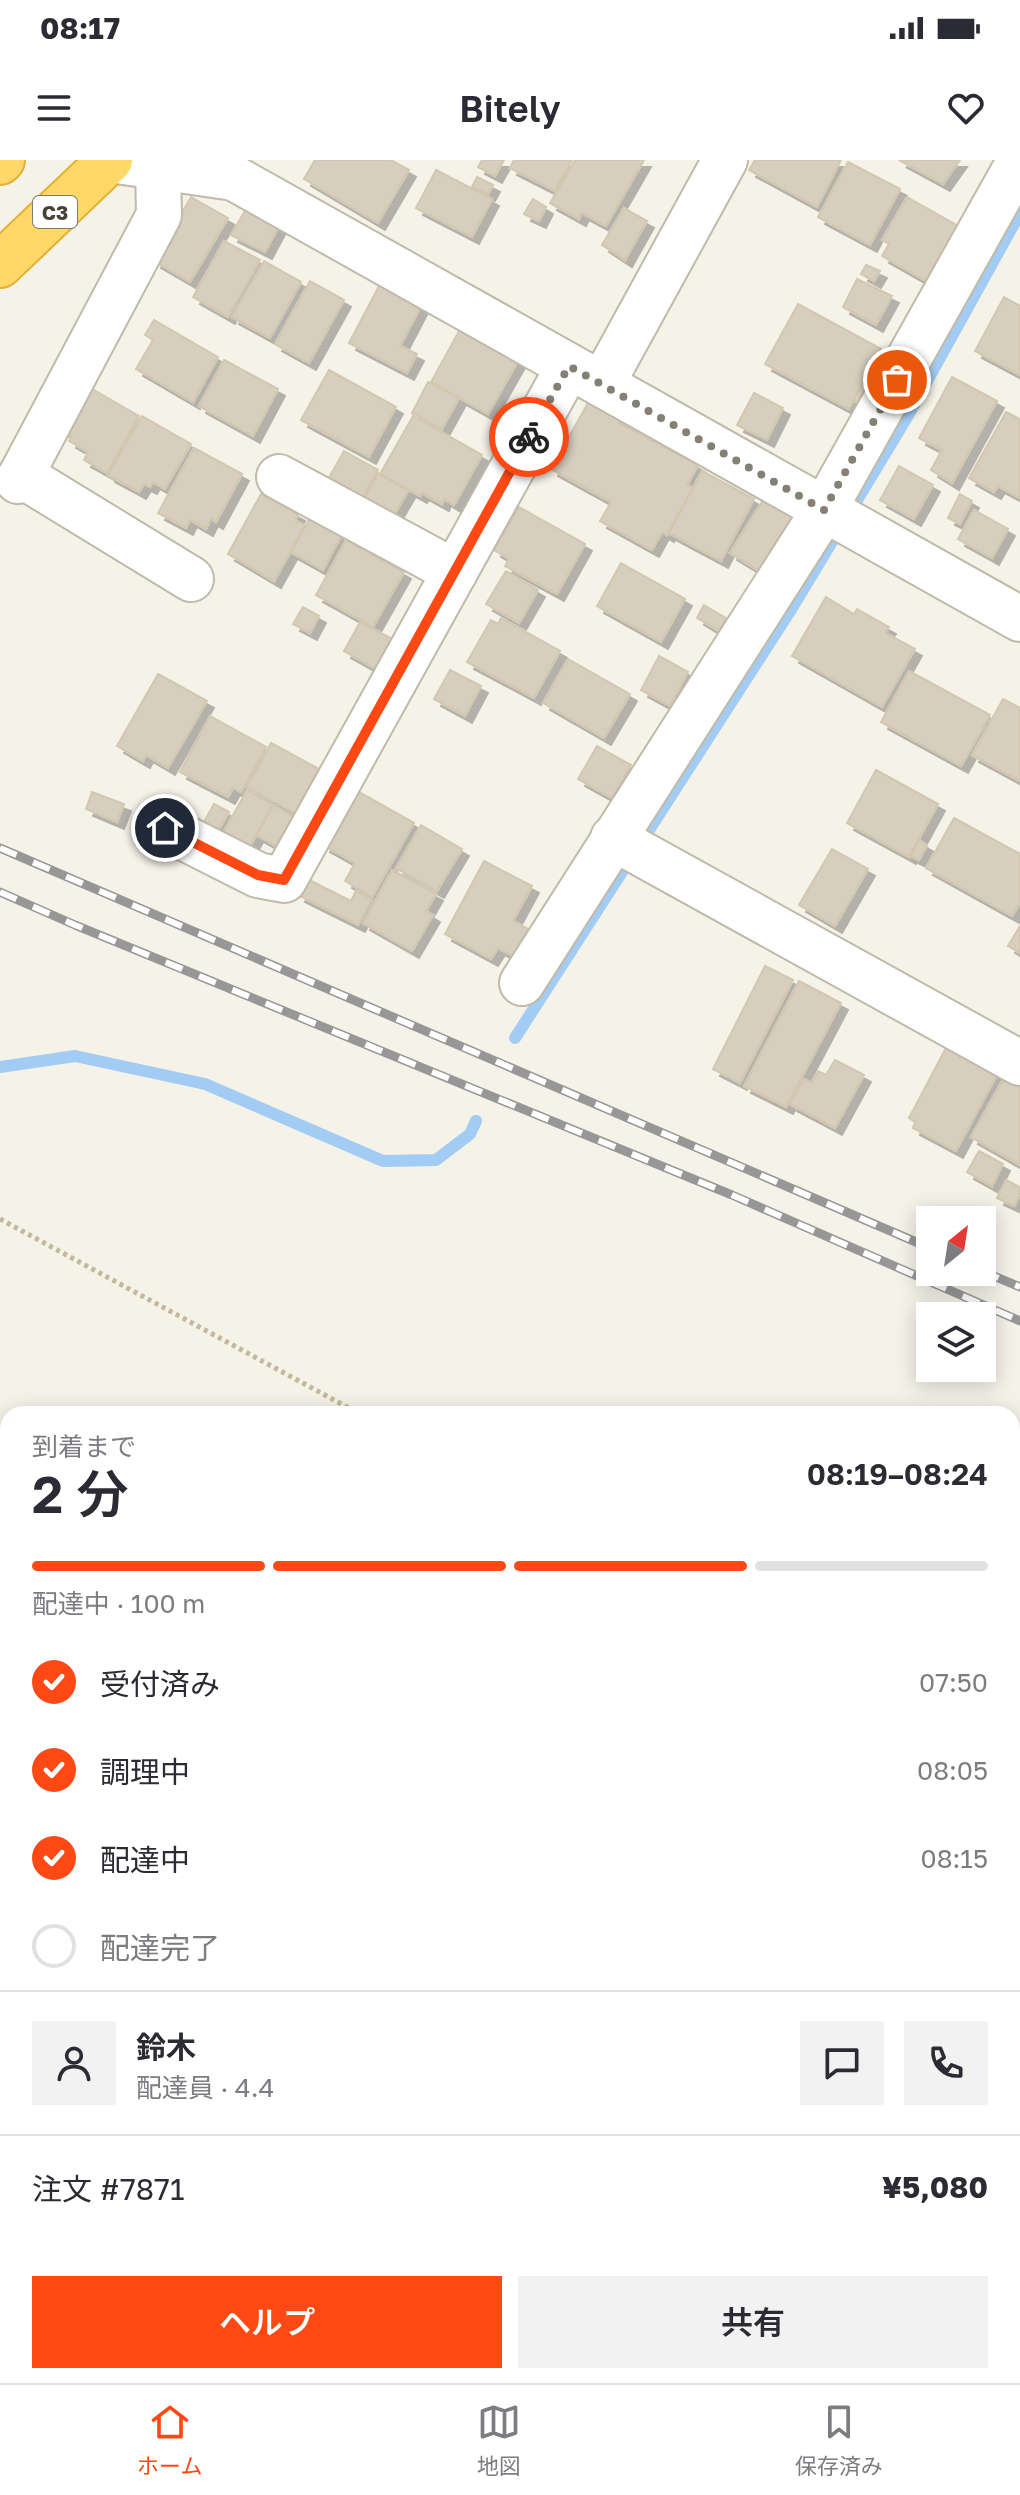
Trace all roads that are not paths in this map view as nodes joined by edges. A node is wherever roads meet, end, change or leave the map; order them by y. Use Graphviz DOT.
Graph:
graph roads {
  1 [pos="110,160"];
  2 [pos="714,164"];
  3 [pos="158,167"];
  4 [pos="1017,170"];
  5 [pos="251,172"];
  6 [pos="0,265"];
  7 [pos="585,375"];
  8 [pos="279,477"];
  9 [pos="824,510"];
  10 [pos="455,572"];
  11 [pos="191,579"];
  12 [pos="1020,619"];
  13 [pos="165,828"];
  14 [pos="613,838"];
  15 [pos="522,983"];
  16 [pos="1020,1063"];
  1 -- 3 [label="street"];
  1 -- 6 [label="highway, C3"];
  2 -- 7 [label="street"];
  3 -- 5 [label="street"];
  3 -- 11 [label="street"];
  4 -- 9 [label="street"];
  5 -- 7 [label="street"];
  7 -- 9 [label="street"];
  7 -- 10 [label="street"];
  8 -- 10 [label="street"];
  9 -- 12 [label="street"];
  9 -- 14 [label="street"];
  10 -- 13 [label="street"];
  14 -- 15 [label="street"];
  14 -- 16 [label="street"];
}
